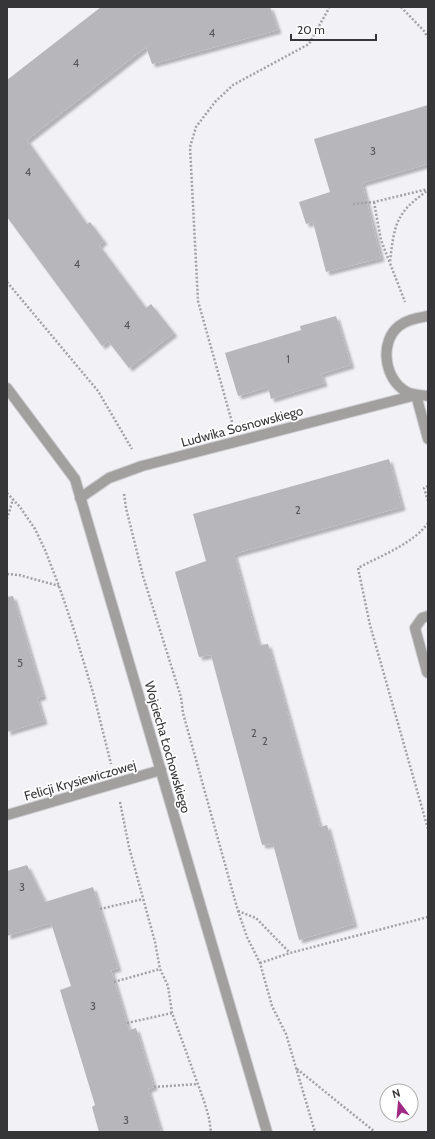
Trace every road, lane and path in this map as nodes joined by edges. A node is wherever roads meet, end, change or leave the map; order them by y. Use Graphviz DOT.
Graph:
graph roads {
  1 [pos="329,7"];
  2 [pos="401,7"];
  3 [pos="428,38"];
  4 [pos="428,190"];
  5 [pos="374,202"];
  6 [pos="353,204"];
  7 [pos="390,262"];
  8 [pos="7,282"];
  9 [pos="428,316"];
  10 [pos="411,319"];
  11 [pos="7,388"];
  12 [pos="416,395"];
  13 [pos="428,396"];
  14 [pos="428,439"];
  15 [pos="237,441"];
  16 [pos="142,466"];
  17 [pos="428,486"];
  18 [pos="7,493"];
  19 [pos="80,498"];
  20 [pos="13,499"];
  21 [pos="428,501"];
  22 [pos="7,519"];
  23 [pos="428,523"];
  24 [pos="7,574"];
  25 [pos="59,586"];
  26 [pos="428,616"];
  27 [pos="428,673"];
  28 [pos="161,770"];
  29 [pos="116,784"];
  30 [pos="7,814"];
  31 [pos="428,829"];
  32 [pos="143,899"];
  33 [pos="100,908"];
  34 [pos="238,911"];
  35 [pos="428,918"];
  36 [pos="290,953"];
  37 [pos="260,963"];
  38 [pos="160,969"];
  39 [pos="114,982"];
  40 [pos="172,1013"];
  41 [pos="127,1023"];
  42 [pos="296,1068"];
  43 [pos="198,1084"];
  44 [pos="154,1087"];
  45 [pos="211,1132"];
  46 [pos="267,1132"];
  47 [pos="315,1132"];
  48 [pos="375,1132"];
  1 -- 15 [label="path"];
  2 -- 3 [label="path"];
  4 -- 5 [label="path"];
  4 -- 7 [label="path"];
  5 -- 6 [label="path"];
  5 -- 7 [label="path"];
  7 -- 10 [label="path"];
  8 -- 16 [label="path"];
  9 -- 10 [label="street, Ludwika Sosnowskiego"];
  10 -- 12 [label="street, Ludwika Sosnowskiego"];
  11 -- 19 [label="street, Wojciecha Łochowskiego"];
  12 -- 13 [label="street, Ludwika Sosnowskiego"];
  12 -- 14 [label="street"];
  12 -- 15 [label="street, Ludwika Sosnowskiego"];
  15 -- 16 [label="street, Ludwika Sosnowskiego"];
  16 -- 19 [label="street, Ludwika Sosnowskiego"];
  16 -- 34 [label="path"];
  17 -- 21 [label="path"];
  18 -- 20 [label="path"];
  19 -- 28 [label="street, Wojciecha Łochowskiego"];
  20 -- 22 [label="path"];
  20 -- 25 [label="path"];
  23 -- 31 [label="path"];
  24 -- 25 [label="path"];
  25 -- 29 [label="path"];
  26 -- 27 [label="street"];
  28 -- 29 [label="street, Felicji Krysiewiczowej"];
  28 -- 46 [label="street, Wojciecha Łochowskiego"];
  29 -- 30 [label="street, Felicji Krysiewiczowej"];
  29 -- 32 [label="path"];
  32 -- 33 [label="path"];
  32 -- 38 [label="path"];
  34 -- 36 [label="path"];
  34 -- 37 [label="path"];
  35 -- 36 [label="path"];
  36 -- 37 [label="path"];
  37 -- 42 [label="path"];
  38 -- 39 [label="path"];
  38 -- 40 [label="path"];
  40 -- 41 [label="path"];
  40 -- 43 [label="path"];
  42 -- 47 [label="path"];
  42 -- 48 [label="path"];
  43 -- 44 [label="path"];
  43 -- 45 [label="path"];
}
